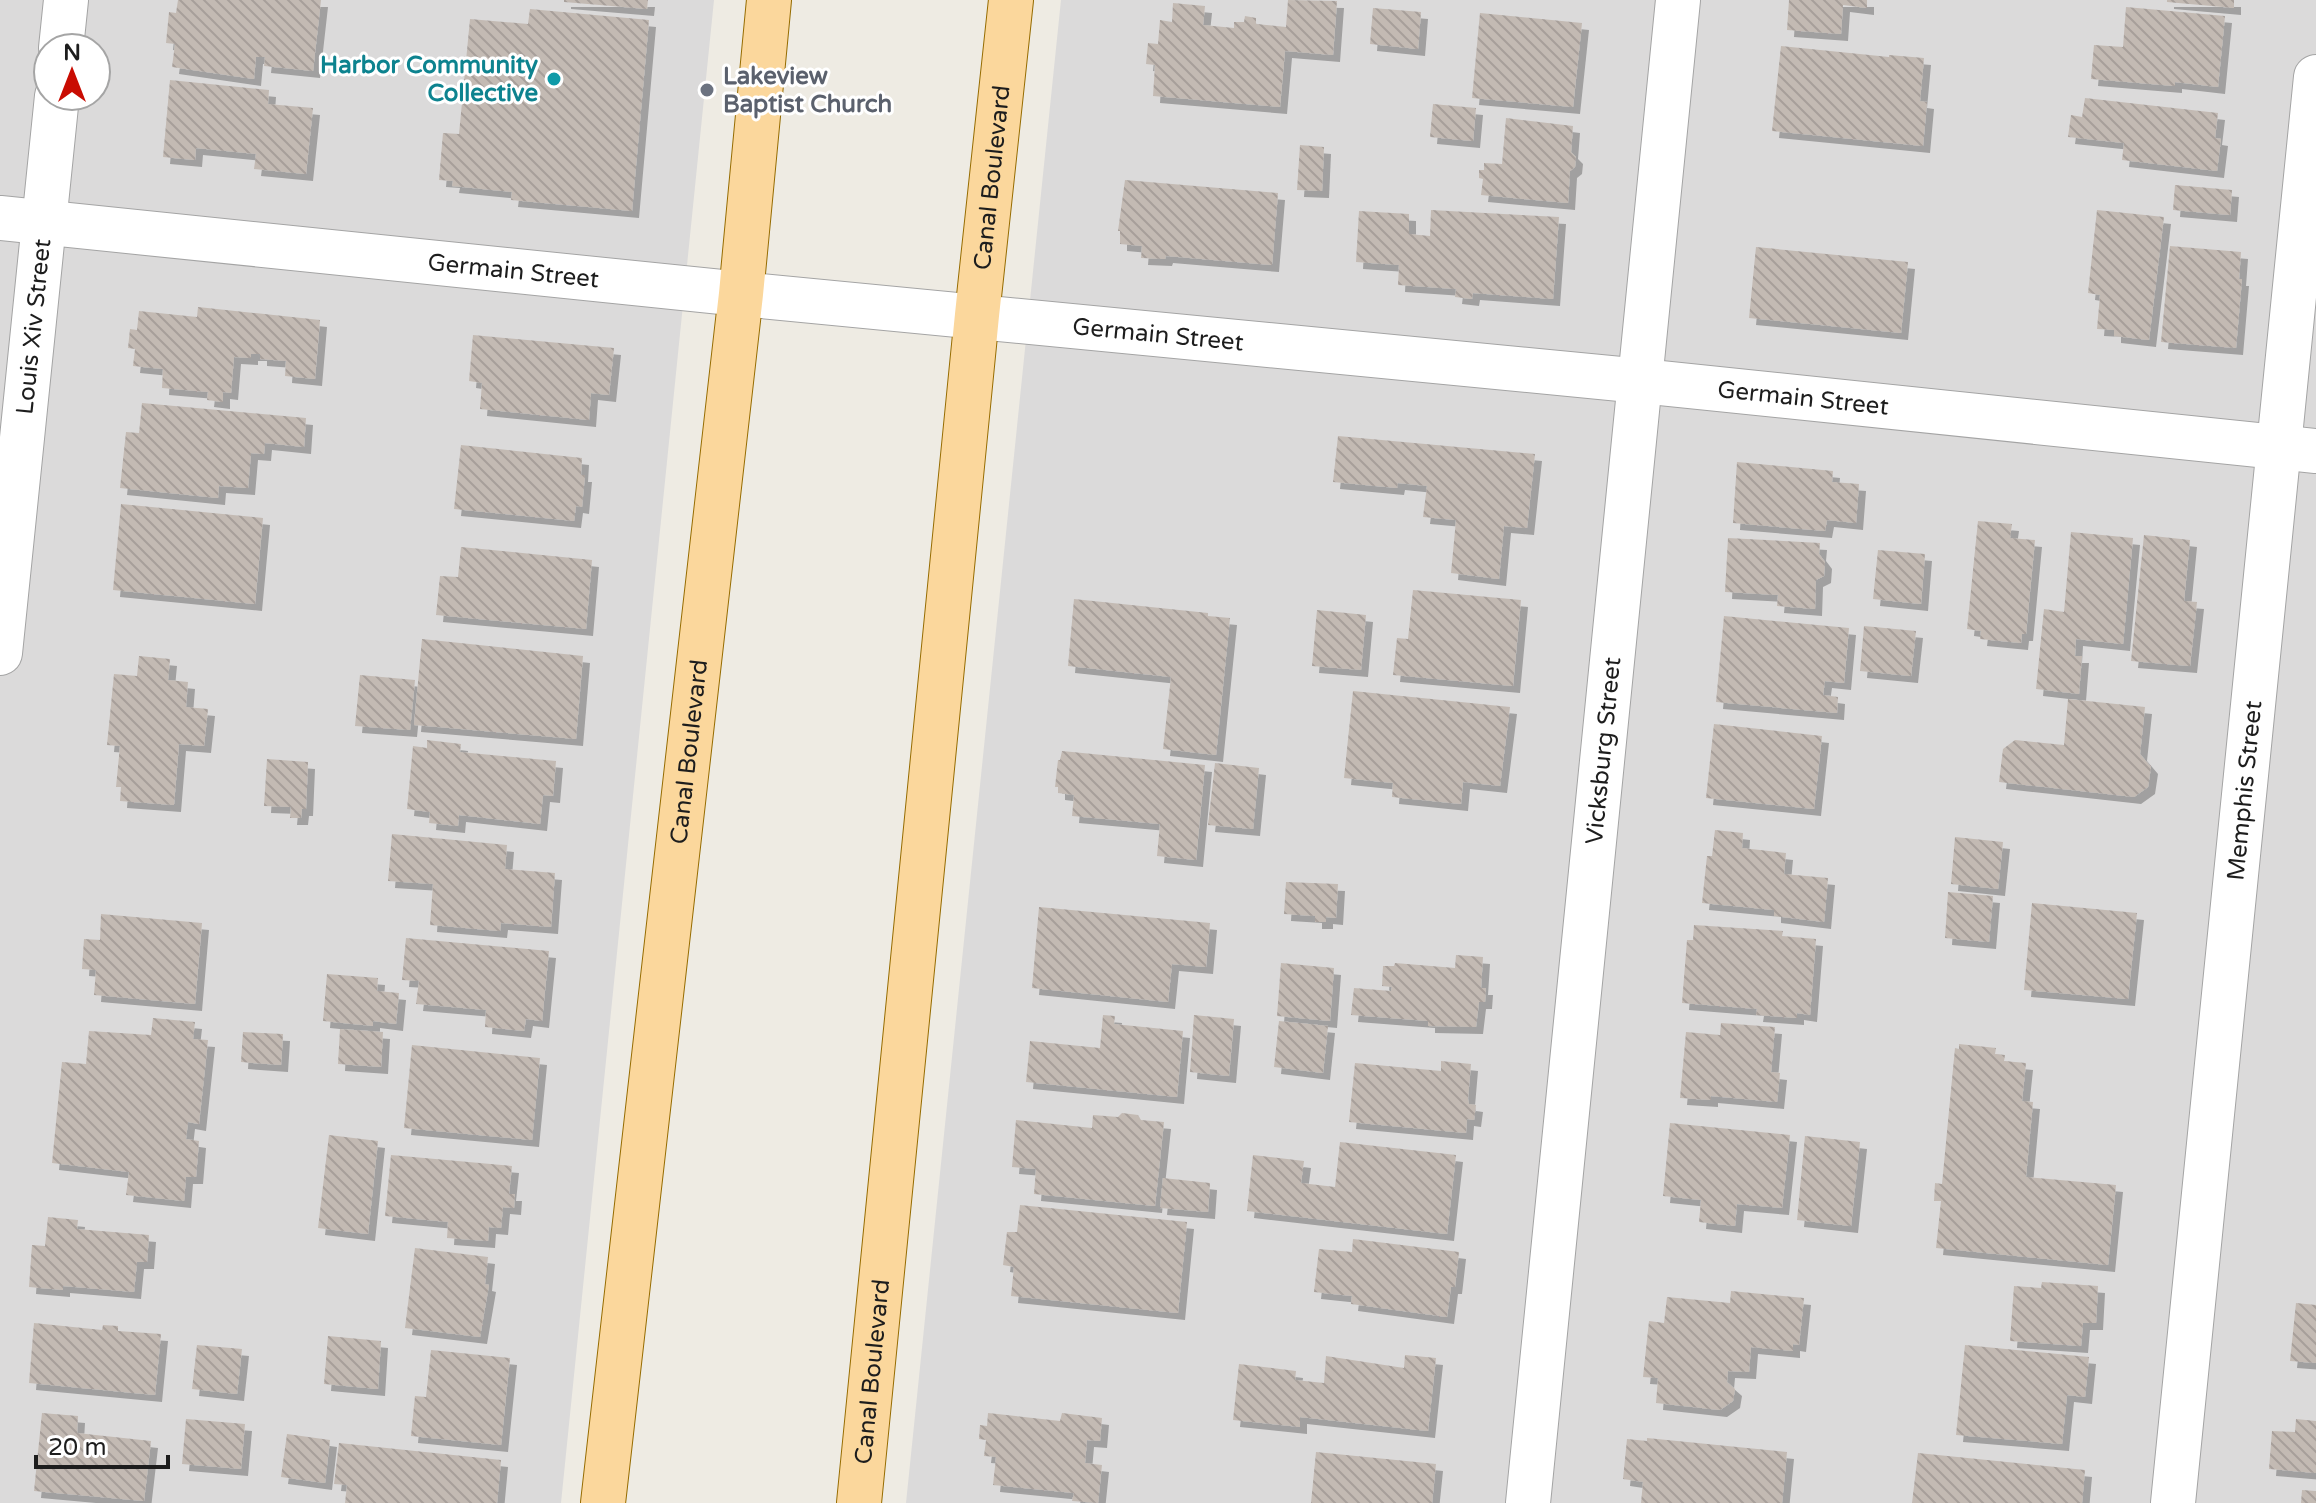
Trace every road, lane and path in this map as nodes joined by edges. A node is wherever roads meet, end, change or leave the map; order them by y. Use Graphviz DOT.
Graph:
graph roads {
  1 [pos="66,0"];
  2 [pos="769,0"];
  3 [pos="1011,0"];
  4 [pos="1678,0"];
  5 [pos="63,32"];
  6 [pos="2316,77"];
  7 [pos="55,112"];
  8 [pos="0,218"];
  9 [pos="43,222"];
  10 [pos="741,294"];
  11 [pos="977,315"];
  12 [pos="1641,381"];
  13 [pos="2297,449"];
  14 [pos="0,653"];
  15 [pos="603,1503"];
  16 [pos="859,1503"];
  17 [pos="1528,1503"];
  18 [pos="2173,1503"];
  1 -- 5 [label="street"];
  2 -- 10 [label="main road, Canal Boulevard"];
  3 -- 11 [label="main road, Canal Boulevard"];
  4 -- 12 [label="street, Vicksburg Street"];
  6 -- 13 [label="street, Memphis Street"];
  7 -- 9 [label="street, Louis Xiv Street"];
  8 -- 9 [label="street, Germain Street"];
  9 -- 10 [label="street, Germain Street"];
  9 -- 14 [label="street, Louis Xiv Street"];
  10 -- 11 [label="street, Germain Street"];
  10 -- 15 [label="main road, Canal Boulevard"];
  11 -- 12 [label="street, Germain Street"];
  11 -- 16 [label="main road, Canal Boulevard"];
  12 -- 13 [label="street, Germain Street"];
  12 -- 17 [label="street, Vicksburg Street"];
  13 -- 18 [label="street, Memphis Street"];
}
